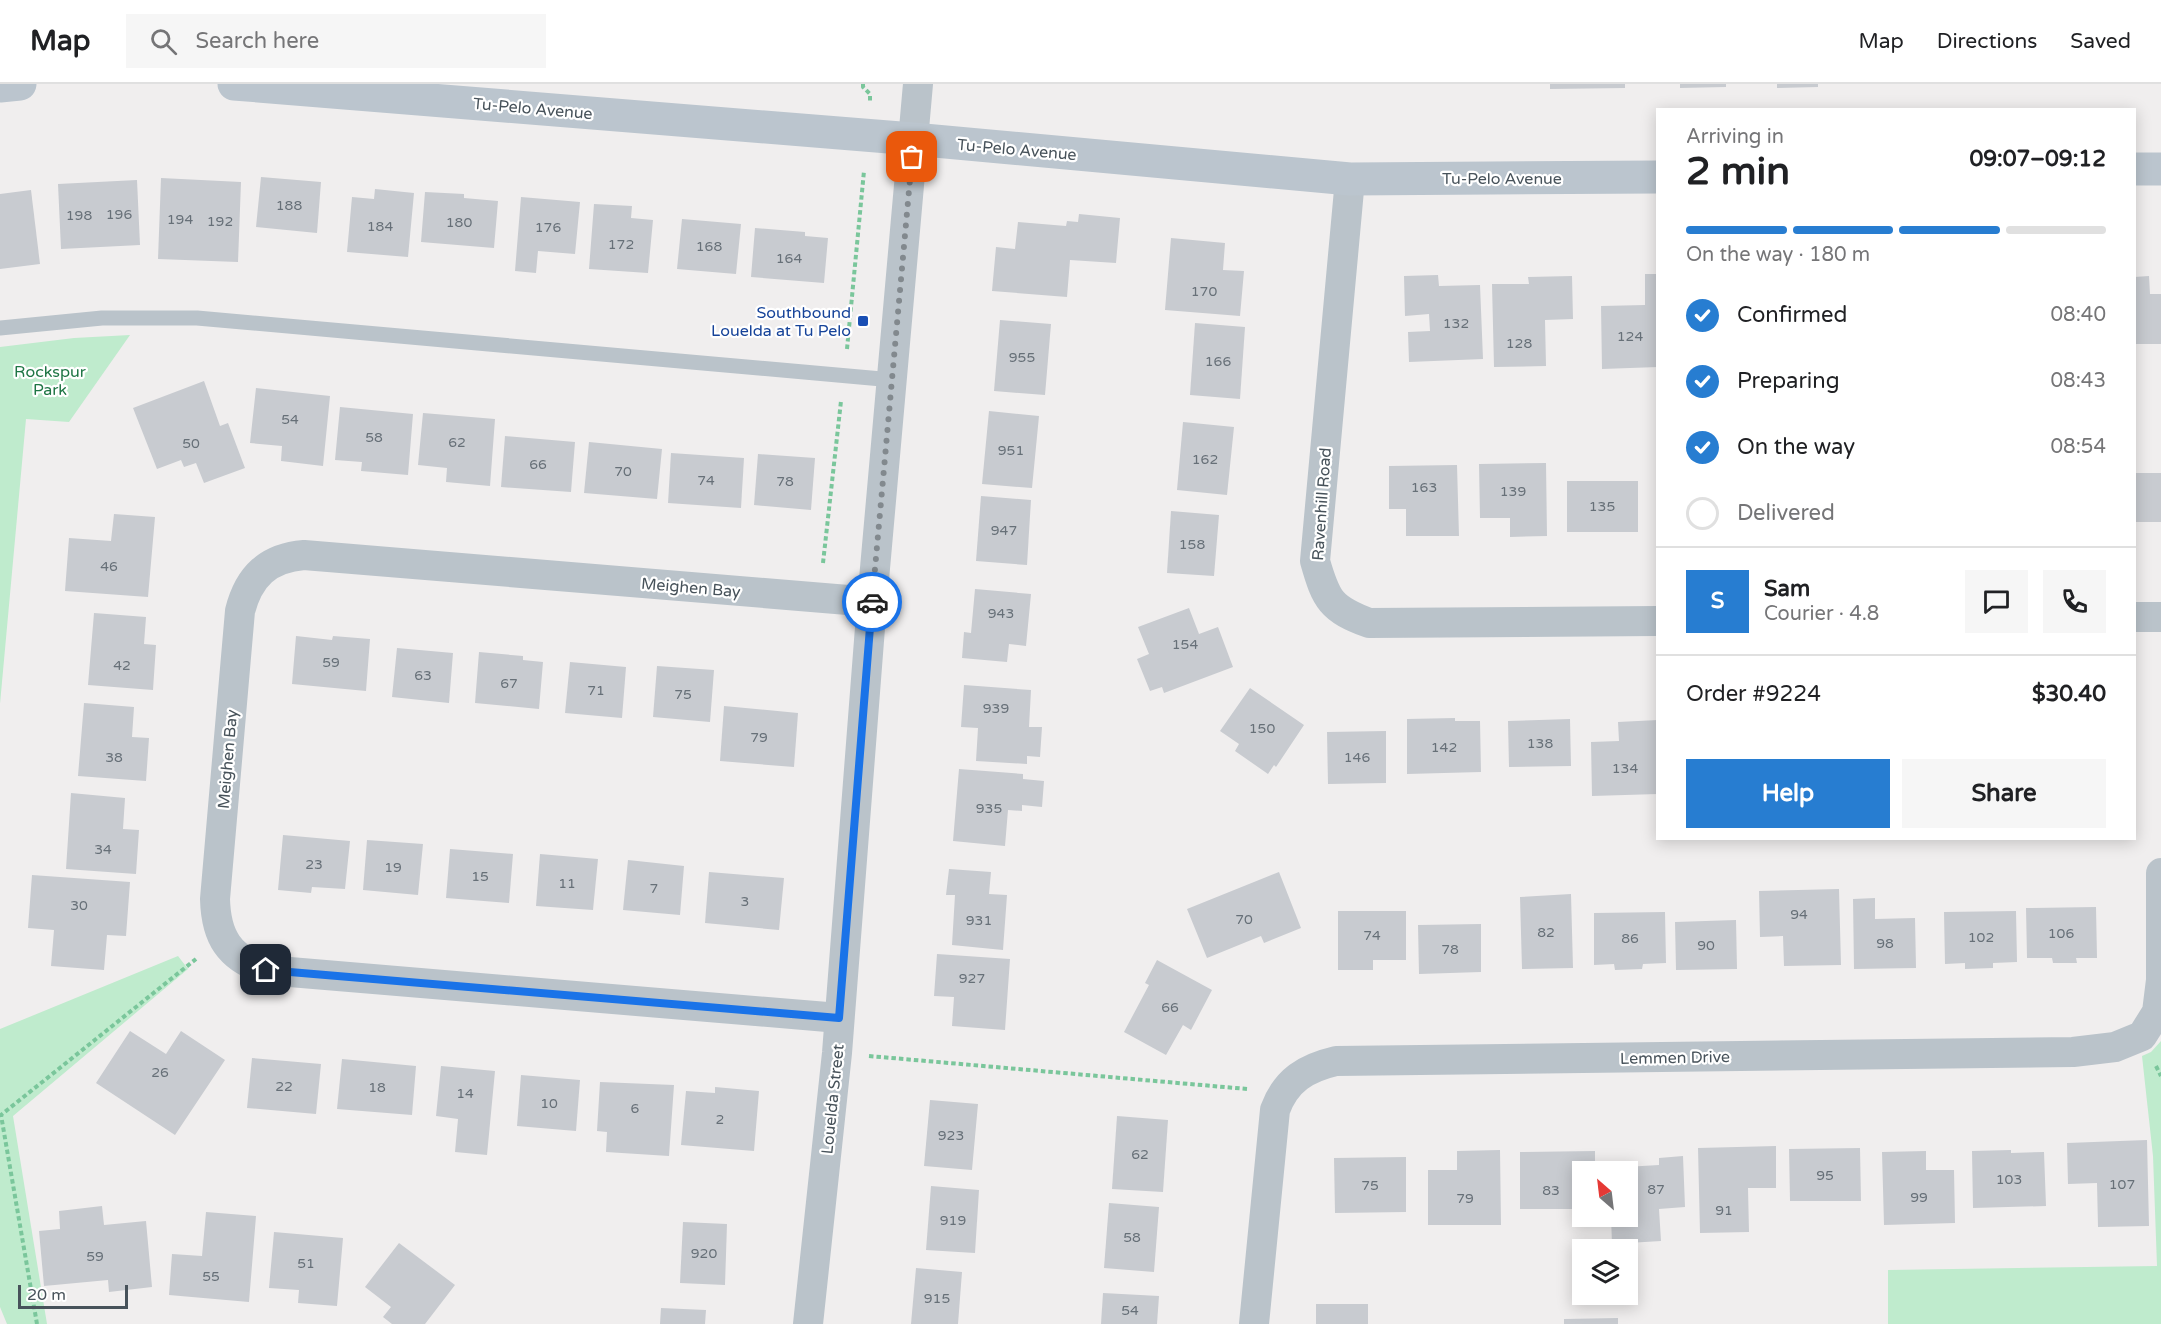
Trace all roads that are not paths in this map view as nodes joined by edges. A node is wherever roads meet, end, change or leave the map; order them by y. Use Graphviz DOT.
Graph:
graph roads {
  1 [pos="20,84"];
  2 [pos="234,84"];
  3 [pos="918,84"];
  4 [pos="0,86"];
  5 [pos="914,139"];
  6 [pos="2161,168"];
  7 [pos="2136,169"];
  8 [pos="1656,177"];
  9 [pos="1350,179"];
  10 [pos="0,328"];
  11 [pos="893,380"];
  12 [pos="872,602"];
  13 [pos="2136,617"];
  14 [pos="2161,617"];
  15 [pos="1656,621"];
  16 [pos="2161,873"];
  17 [pos="839,1018"];
  18 [pos="808,1324"];
  19 [pos="1254,1324"];
  1 -- 4 [label="street"];
  2 -- 5 [label="street, Tu-Pelo Avenue"];
  3 -- 5 [label="street, Louelda Street"];
  5 -- 9 [label="street, Tu-Pelo Avenue"];
  5 -- 11 [label="street, Louelda Street"];
  6 -- 7 [label="street"];
  8 -- 9 [label="street, Tu-Pelo Avenue"];
  9 -- 15 [label="street, Ravenhill Road"];
  10 -- 11 [label="lane"];
  11 -- 12 [label="street, Louelda Street"];
  12 -- 17 [label="street, Louelda Street"];
  12 -- 17 [label="street, Meighen Bay"];
  13 -- 14 [label="street"];
  16 -- 19 [label="street, Lemmen Drive"];
  17 -- 18 [label="street, Louelda Street"];
}
